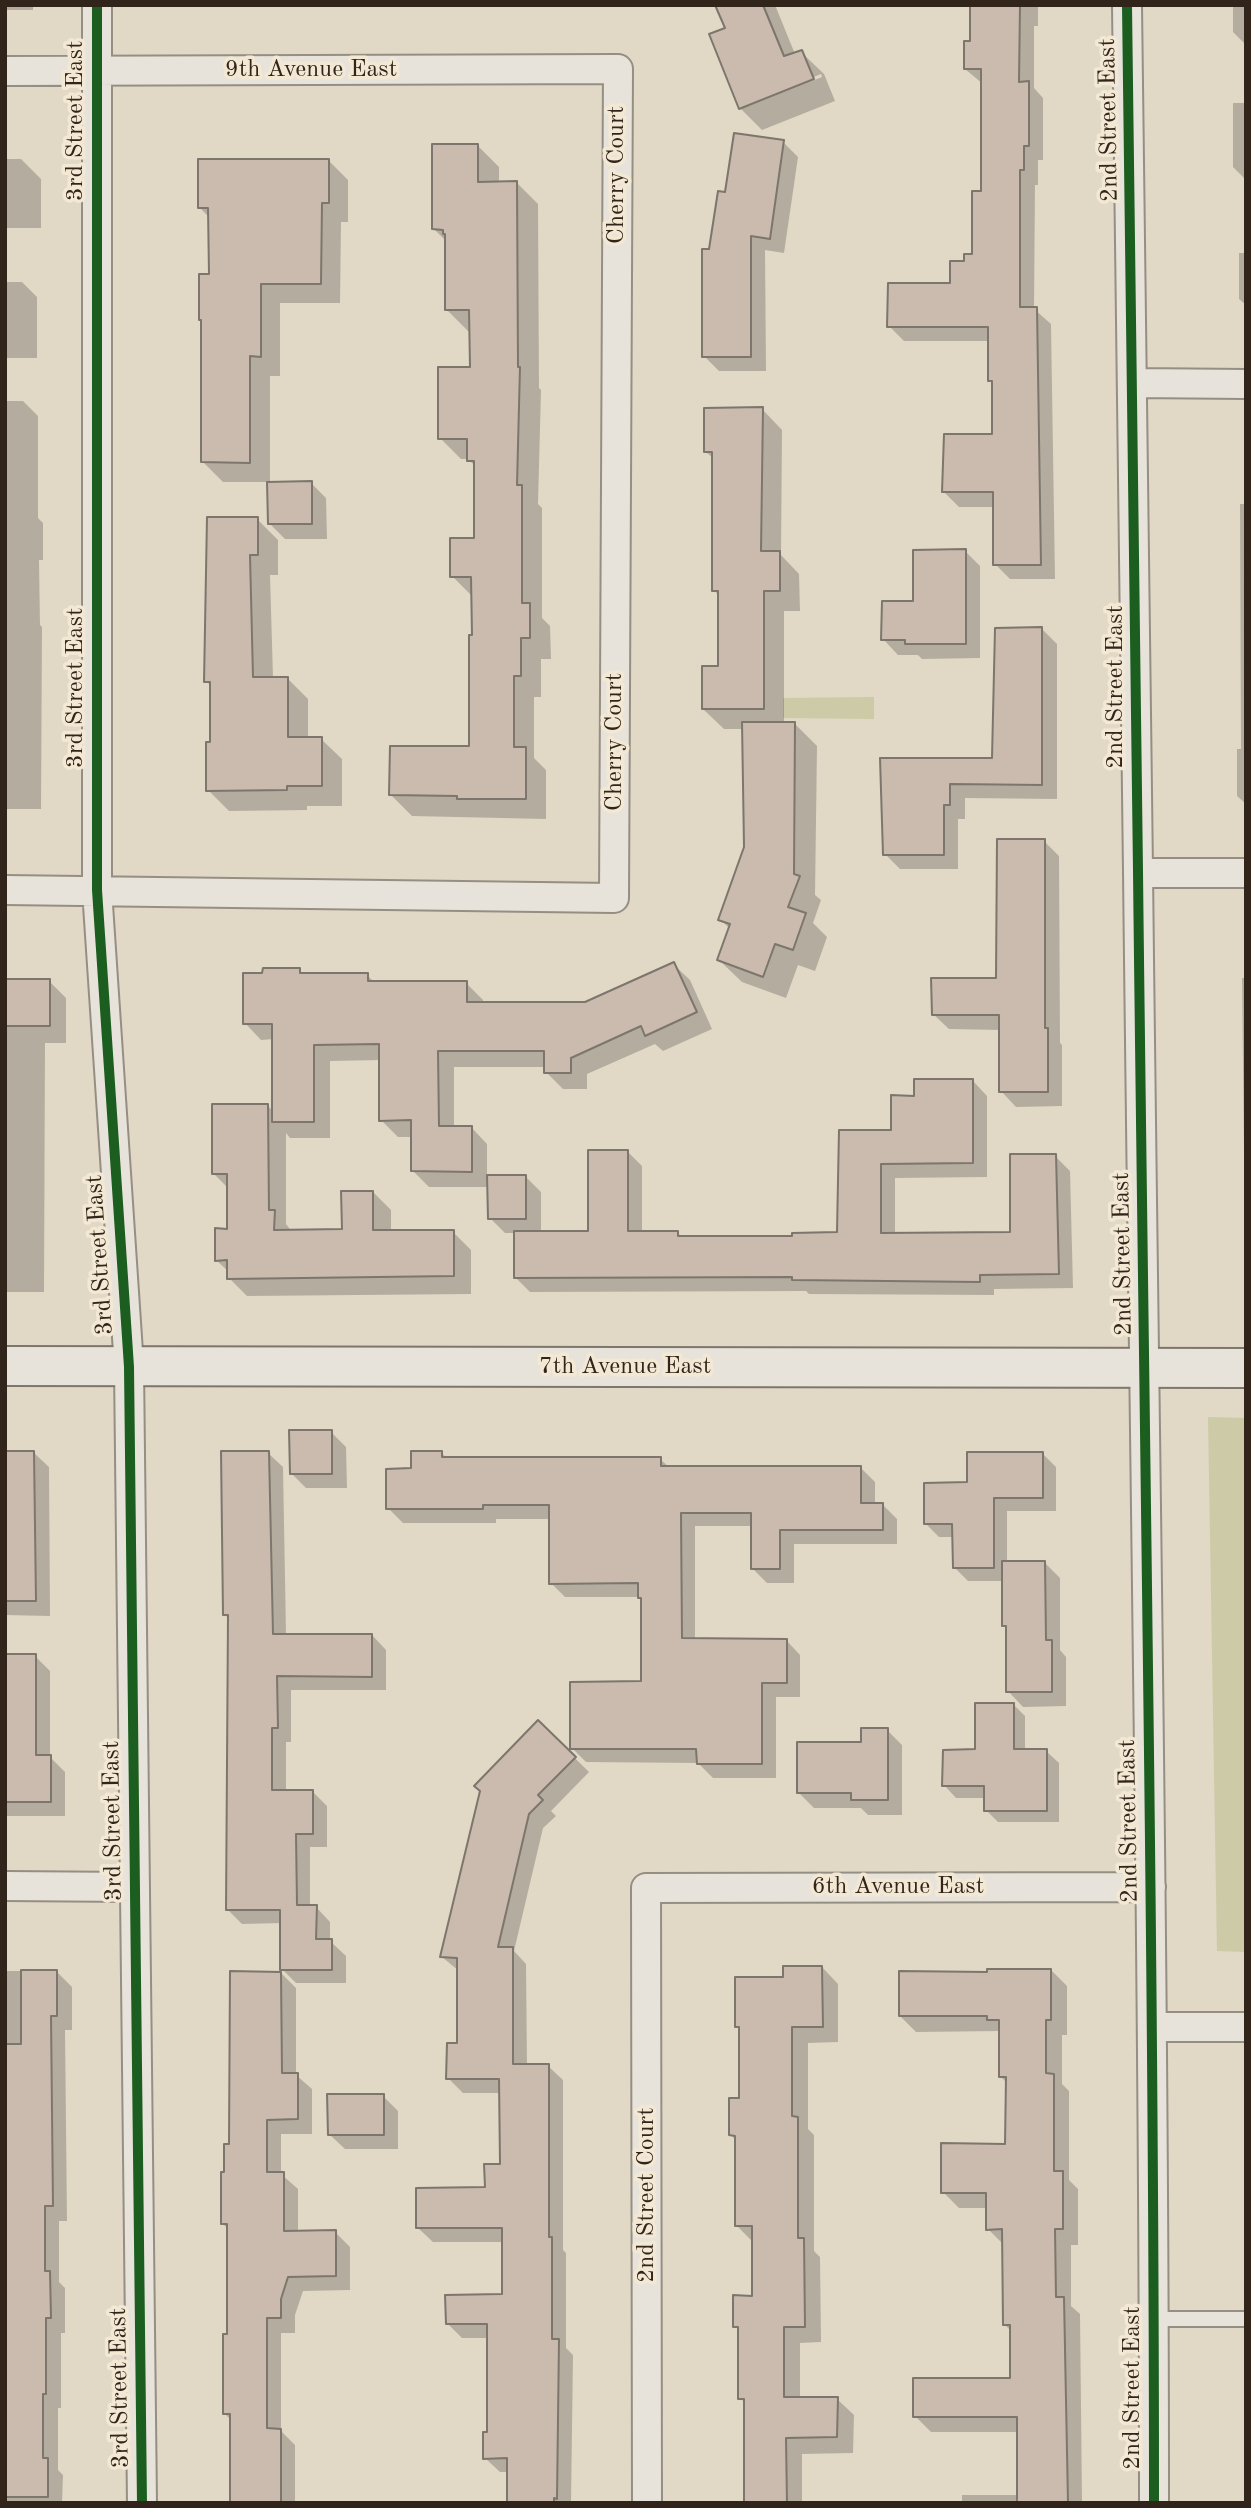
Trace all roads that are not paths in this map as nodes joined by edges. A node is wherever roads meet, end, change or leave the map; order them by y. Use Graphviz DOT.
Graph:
graph roads {
  1 [pos="97,5"];
  2 [pos="1127,5"];
  3 [pos="618,69"];
  4 [pos="5,71"];
  5 [pos="97,71"];
  6 [pos="1135,383"];
  7 [pos="1246,384"];
  8 [pos="1138,873"];
  9 [pos="1246,873"];
  10 [pos="5,890"];
  11 [pos="97,890"];
  12 [pos="5,1366"];
  13 [pos="129,1367"];
  14 [pos="1146,1368"];
  15 [pos="1246,1368"];
  16 [pos="5,1886"];
  17 [pos="134,1887"];
  18 [pos="1151,1887"];
  19 [pos="646,1888"];
  20 [pos="1153,2026"];
  21 [pos="1246,2026"];
  22 [pos="1154,2319"];
  23 [pos="1246,2319"];
  24 [pos="142,2503"];
  25 [pos="647,2503"];
  26 [pos="1154,2503"];
  1 -- 5 [label="street, 3rd Street East"];
  2 -- 6 [label="street, 2nd Street East"];
  3 -- 5 [label="street, 9th Avenue East"];
  3 -- 11 [label="street, Cherry Court"];
  4 -- 5 [label="street, 9th Avenue East"];
  5 -- 11 [label="street, 3rd Street East"];
  6 -- 7 [label="street"];
  6 -- 8 [label="street, 2nd Street East"];
  8 -- 9 [label="street"];
  8 -- 14 [label="street, 2nd Street East"];
  10 -- 11 [label="street"];
  11 -- 13 [label="street, 3rd Street East"];
  12 -- 13 [label="street, 7th Avenue East"];
  13 -- 14 [label="street, 7th Avenue East"];
  13 -- 17 [label="street, 3rd Street East"];
  14 -- 15 [label="street, 7th Avenue East"];
  14 -- 18 [label="street, 2nd Street East"];
  16 -- 17 [label="street"];
  17 -- 24 [label="street, 3rd Street East"];
  18 -- 19 [label="street, 6th Avenue East"];
  18 -- 20 [label="street, 2nd Street East"];
  19 -- 25 [label="street, 2nd Street Court"];
  20 -- 21 [label="street"];
  20 -- 22 [label="street, 2nd Street East"];
  22 -- 23 [label="lane"];
  22 -- 26 [label="street, 2nd Street East"];
}
